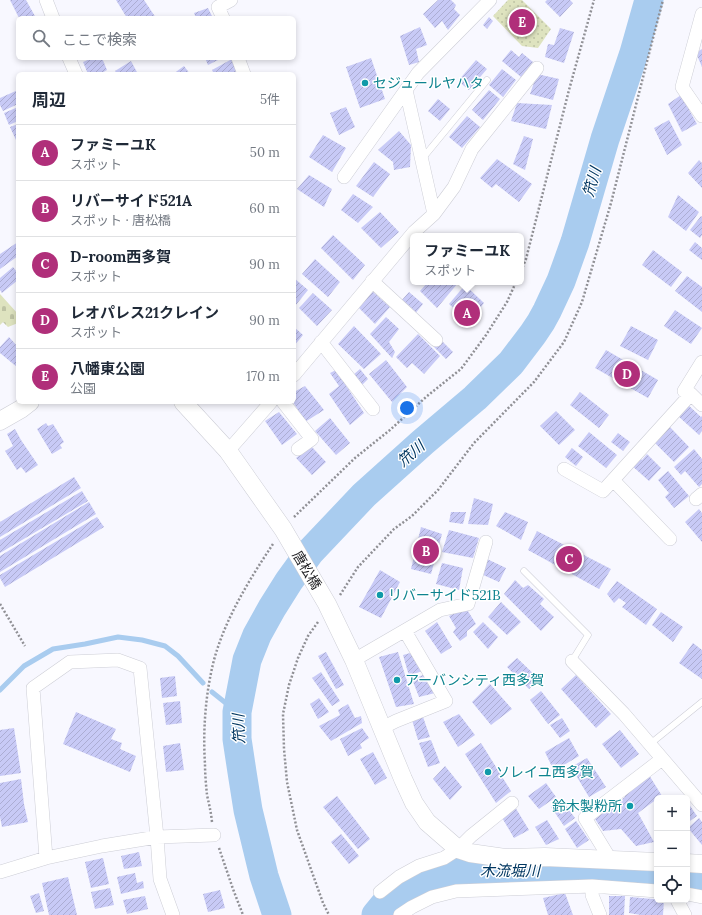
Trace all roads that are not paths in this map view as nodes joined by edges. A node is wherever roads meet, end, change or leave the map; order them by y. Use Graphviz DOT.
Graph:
graph roads {
  1 [pos="46,0"];
  2 [pos="231,0"];
  3 [pos="490,0"];
  4 [pos="702,14"];
  5 [pos="52,16"];
  6 [pos="222,16"];
  7 [pos="70,60"];
  8 [pos="239,60"];
  9 [pos="537,68"];
  10 [pos="75,72"];
  11 [pos="243,72"];
  12 [pos="487,80"];
  13 [pos="406,90"];
  14 [pos="702,116"];
  15 [pos="422,160"];
  16 [pos="344,177"];
  17 [pos="434,214"];
  18 [pos="413,233"];
  19 [pos="410,237"];
  20 [pos="372,281"];
  21 [pos="436,340"];
  22 [pos="321,342"];
  23 [pos="702,362"];
  24 [pos="296,373"];
  25 [pos="691,394"];
  26 [pos="27,404"];
  27 [pos="185,404"];
  28 [pos="269,404"];
  29 [pos="285,404"];
  30 [pos="702,405"];
  31 [pos="373,409"];
  32 [pos="0,421"];
  33 [pos="298,449"];
  34 [pos="228,451"];
  35 [pos="564,469"];
  36 [pos="613,480"];
  37 [pos="670,539"];
  38 [pos="486,542"];
  39 [pos="524,571"];
  40 [pos="405,631"];
  41 [pos="354,660"];
  42 [pos="572,661"];
  43 [pos="702,702"];
  44 [pos="382,728"];
  45 [pos="650,744"];
  46 [pos="662,759"];
  47 [pos="512,803"];
  48 [pos="702,805"];
  49 [pos="214,835"];
  50 [pos="157,837"];
  51 [pos="458,849"];
  52 [pos="46,858"];
  53 [pos="610,859"];
  54 [pos="654,862"];
  55 [pos="690,864"];
  56 [pos="702,864"];
  57 [pos="0,872"];
  58 [pos="592,886"];
  59 [pos="654,891"];
  60 [pos="380,892"];
  61 [pos="690,894"];
  62 [pos="702,896"];
  63 [pos="679,903"];
  64 [pos="173,915"];
  65 [pos="400,915"];
  66 [pos="600,915"];
  67 [pos="685,915"];
  1 -- 5 [label="street"];
  2 -- 6 [label="street"];
  3 -- 13 [label="street"];
  4 -- 14 [label="street"];
  7 -- 10 [label="street"];
  8 -- 11 [label="street"];
  9 -- 17 [label="street"];
  12 -- 15 [label="lane"];
  13 -- 15 [label="street"];
  13 -- 16 [label="street"];
  15 -- 17 [label="street"];
  17 -- 18 [label="street"];
  19 -- 20 [label="street"];
  20 -- 21 [label="street"];
  20 -- 22 [label="street"];
  22 -- 24 [label="street"];
  22 -- 31 [label="street"];
  23 -- 25 [label="street"];
  25 -- 30 [label="street"];
  25 -- 36 [label="street"];
  26 -- 32 [label="street"];
  27 -- 34 [label="street, 唐松橋"];
  28 -- 34 [label="street"];
  29 -- 33 [label="street"];
  34 -- 41 [label="street, 唐松橋"];
  35 -- 36 [label="street"];
  36 -- 37 [label="street"];
  38 -- 40 [label="street"];
  39 -- 42 [label="lane"];
  40 -- 41 [label="street"];
  40 -- 44 [label="street"];
  41 -- 44 [label="street, 唐松橋"];
  42 -- 45 [label="street"];
  43 -- 45 [label="lane"];
  44 -- 51 [label="street, 唐松橋"];
  45 -- 46 [label="street"];
  46 -- 48 [label="street"];
  46 -- 53 [label="street"];
  47 -- 51 [label="street"];
  49 -- 50 [label="street"];
  50 -- 52 [label="street"];
  50 -- 52 [label="street"];
  50 -- 64 [label="street"];
  51 -- 53 [label="street"];
  51 -- 60 [label="street"];
  52 -- 57 [label="street"];
  53 -- 54 [label="street"];
  55 -- 56 [label="street"];
  58 -- 59 [label="street"];
  58 -- 65 [label="street"];
  58 -- 66 [label="street"];
  61 -- 62 [label="street"];
  63 -- 67 [label="street"];
}
